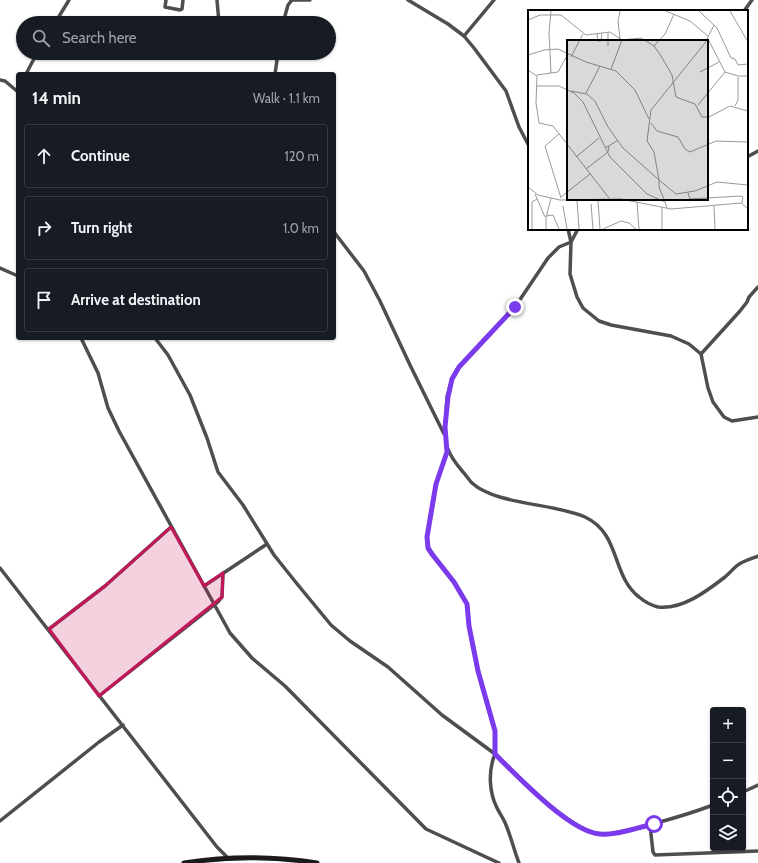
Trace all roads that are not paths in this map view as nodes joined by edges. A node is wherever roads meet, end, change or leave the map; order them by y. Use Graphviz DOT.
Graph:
graph roads {
  1 [pos="69,0"];
  2 [pos="166,0"];
  3 [pos="183,0"];
  4 [pos="217,0"];
  5 [pos="292,0"];
  6 [pos="310,0"];
  7 [pos="408,0"];
  8 [pos="494,0"];
  9 [pos="752,0"];
  10 [pos="745,10"];
  11 [pos="59,16"];
  12 [pos="218,16"];
  13 [pos="285,16"];
  14 [pos="464,36"];
  15 [pos="33,60"];
  16 [pos="277,60"];
  17 [pos="27,72"];
  18 [pos="275,72"];
  19 [pos="0,81"];
  20 [pos="16,90"];
  21 [pos="528,144"];
  22 [pos="758,151"];
  23 [pos="748,156"];
  24 [pos="568,230"];
  25 [pos="577,230"];
  26 [pos="336,235"];
  27 [pos="571,242"];
  28 [pos="0,268"];
  29 [pos="16,274"];
  30 [pos="758,287"];
  31 [pos="82,340"];
  32 [pos="156,340"];
  33 [pos="701,354"];
  34 [pos="758,417"];
  35 [pos="446,436"];
  36 [pos="446,442"];
  37 [pos="171,527"];
  38 [pos="267,544"];
  39 [pos="758,556"];
  40 [pos="0,568"];
  41 [pos="223,573"];
  42 [pos="204,586"];
  43 [pos="214,605"];
  44 [pos="49,629"];
  45 [pos="99,696"];
  46 [pos="123,725"];
  47 [pos="495,754"];
  48 [pos="758,785"];
  49 [pos="746,791"];
  50 [pos="710,806"];
  51 [pos="0,821"];
  52 [pos="650,825"];
  53 [pos="758,851"];
  54 [pos="229,859"];
  55 [pos="184,863"];
  56 [pos="317,863"];
  57 [pos="499,863"];
  58 [pos="519,863"];
  1 -- 11 [label="street"];
  2 -- 3 [label="street"];
  4 -- 12 [label="street"];
  5 -- 6 [label="street"];
  5 -- 13 [label="street"];
  7 -- 14 [label="street"];
  8 -- 14 [label="street"];
  9 -- 10 [label="street"];
  14 -- 21 [label="street"];
  15 -- 17 [label="street"];
  16 -- 18 [label="street"];
  19 -- 20 [label="street"];
  22 -- 23 [label="street"];
  24 -- 27 [label="street"];
  25 -- 27 [label="street"];
  26 -- 35 [label="street"];
  27 -- 33 [label="street"];
  27 -- 35 [label="street"];
  28 -- 29 [label="street"];
  30 -- 33 [label="street"];
  31 -- 37 [label="street"];
  32 -- 38 [label="street"];
  33 -- 34 [label="street"];
  35 -- 36 [label="street"];
  36 -- 39 [label="street"];
  36 -- 47 [label="street"];
  37 -- 42 [label="street"];
  37 -- 44 [label="street"];
  38 -- 41 [label="street"];
  38 -- 47 [label="street"];
  40 -- 44 [label="street"];
  41 -- 42 [label="street"];
  41 -- 43 [label="street"];
  42 -- 43 [label="street"];
  43 -- 45 [label="street"];
  43 -- 57 [label="street"];
  44 -- 45 [label="street"];
  45 -- 46 [label="street"];
  46 -- 51 [label="street"];
  46 -- 54 [label="street"];
  47 -- 52 [label="street"];
  47 -- 58 [label="street"];
  48 -- 49 [label="street"];
  50 -- 52 [label="street"];
  52 -- 53 [label="street"];
  54 -- 55 [label="main road"];
  54 -- 56 [label="main road"];
}
